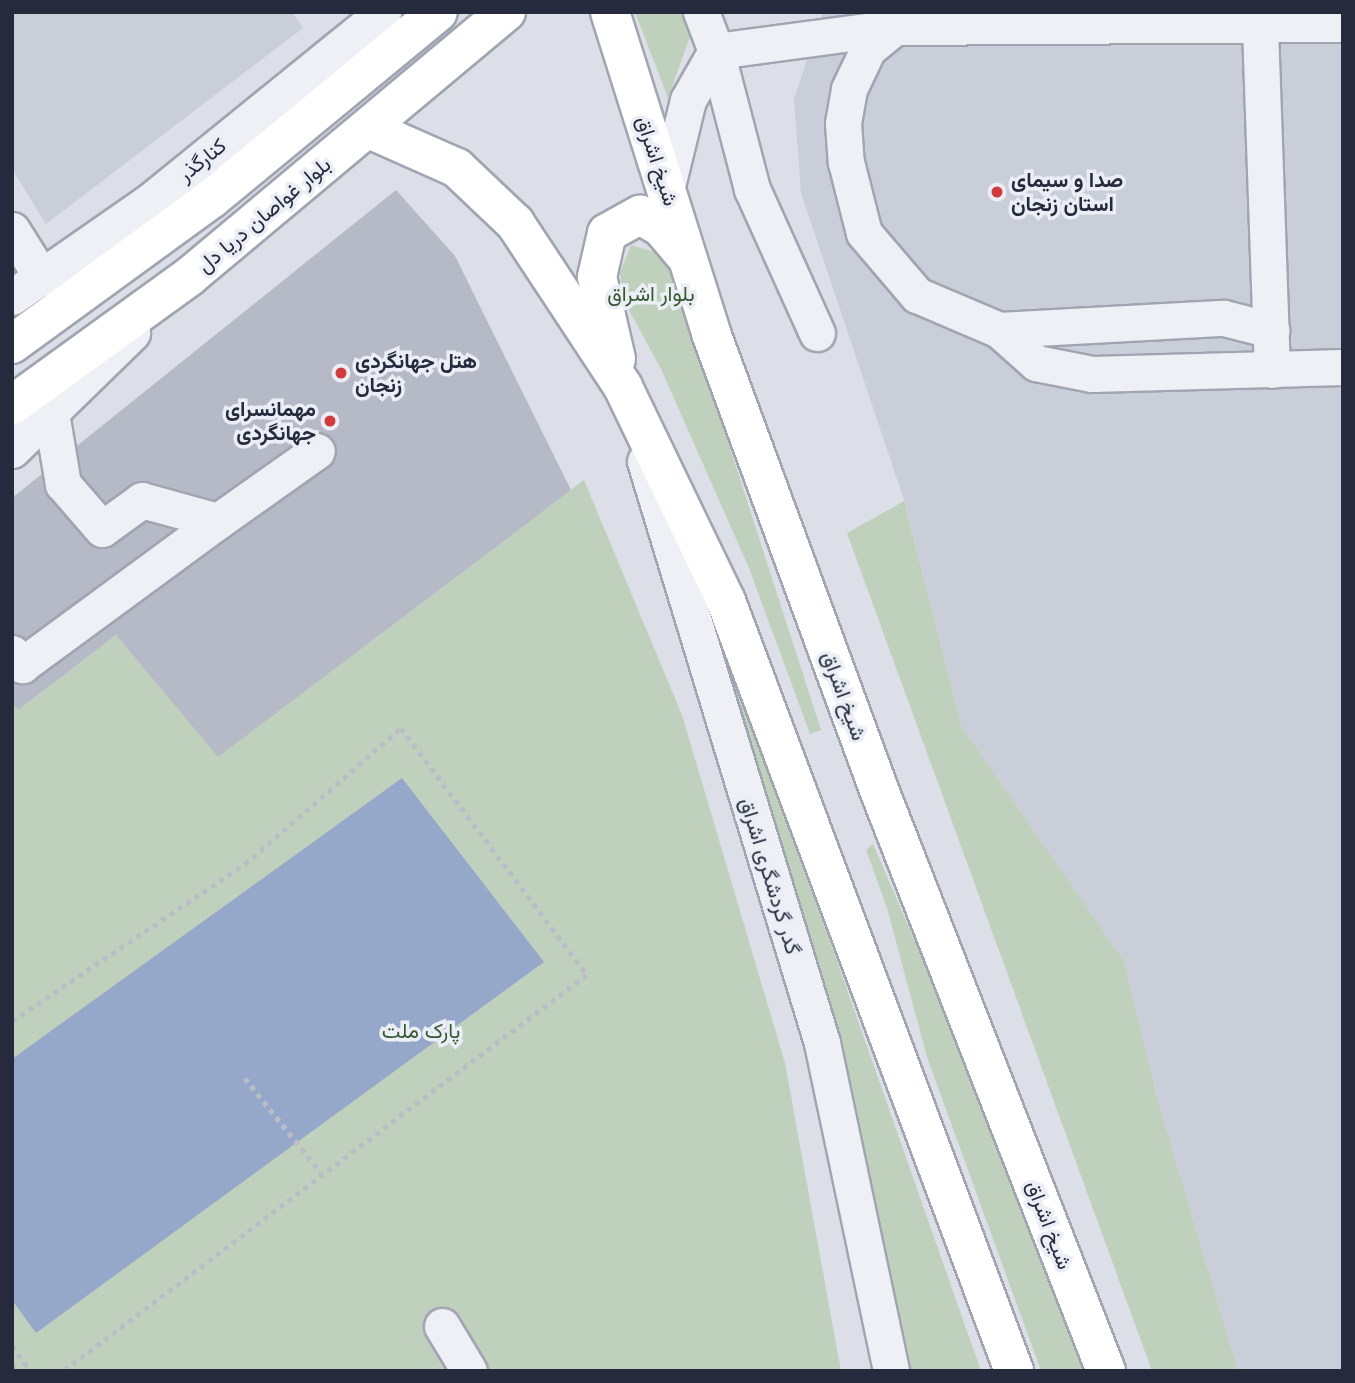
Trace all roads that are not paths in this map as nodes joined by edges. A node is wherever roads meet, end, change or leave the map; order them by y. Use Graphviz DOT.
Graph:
graph roads {
  1 [pos="383,12"];
  2 [pos="438,12"];
  3 [pos="506,12"];
  4 [pos="610,12"];
  5 [pos="701,12"];
  6 [pos="1182,20"];
  7 [pos="1343,24"];
  8 [pos="895,27"];
  9 [pos="1260,28"];
  10 [pos="716,51"];
  11 [pos="369,129"];
  12 [pos="666,190"];
  13 [pos="12,230"];
  14 [pos="687,258"];
  15 [pos="190,276"];
  16 [pos="42,278"];
  17 [pos="12,297"];
  18 [pos="999,330"];
  19 [pos="1271,330"];
  20 [pos="817,333"];
  21 [pos="12,344"];
  22 [pos="1343,368"];
  23 [pos="1272,370"];
  24 [pos="623,387"];
  25 [pos="12,405"];
  26 [pos="51,413"];
  27 [pos="12,450"];
  28 [pos="317,451"];
  29 [pos="218,521"];
  30 [pos="12,653"];
  31 [pos="442,1326"];
  32 [pos="469,1371"];
  33 [pos="891,1371"];
  34 [pos="1014,1371"];
  35 [pos="1106,1371"];
  1 -- 16 [label="street, کنارگذر"];
  2 -- 21 [label="main road"];
  3 -- 11 [label="main road, بلوار غواصان دریا دل"];
  4 -- 12 [label="main road, شیخ اشراق"];
  5 -- 10 [label="street"];
  6 -- 8 [label="street"];
  6 -- 9 [label="street"];
  7 -- 9 [label="street"];
  8 -- 10 [label="street"];
  8 -- 18 [label="street"];
  9 -- 19 [label="street"];
  10 -- 12 [label="street"];
  10 -- 20 [label="street"];
  11 -- 15 [label="main road, بلوار غواصان دریا دل"];
  11 -- 24 [label="main road"];
  12 -- 14 [label="main road, شیخ اشراق"];
  13 -- 16 [label="street"];
  14 -- 24 [label="main road"];
  14 -- 35 [label="main road, شیخ اشراق"];
  15 -- 25 [label="main road, بلوار غواصان دریا دل"];
  15 -- 26 [label="street"];
  16 -- 17 [label="street, کنارگذر"];
  18 -- 19 [label="street"];
  18 -- 23 [label="street"];
  19 -- 23 [label="street"];
  22 -- 23 [label="street"];
  24 -- 33 [label="street, گدر گردشگری اشراق"];
  24 -- 34 [label="main road"];
  26 -- 27 [label="street"];
  26 -- 29 [label="street"];
  28 -- 29 [label="street"];
  29 -- 30 [label="street"];
  31 -- 32 [label="street"];
}
